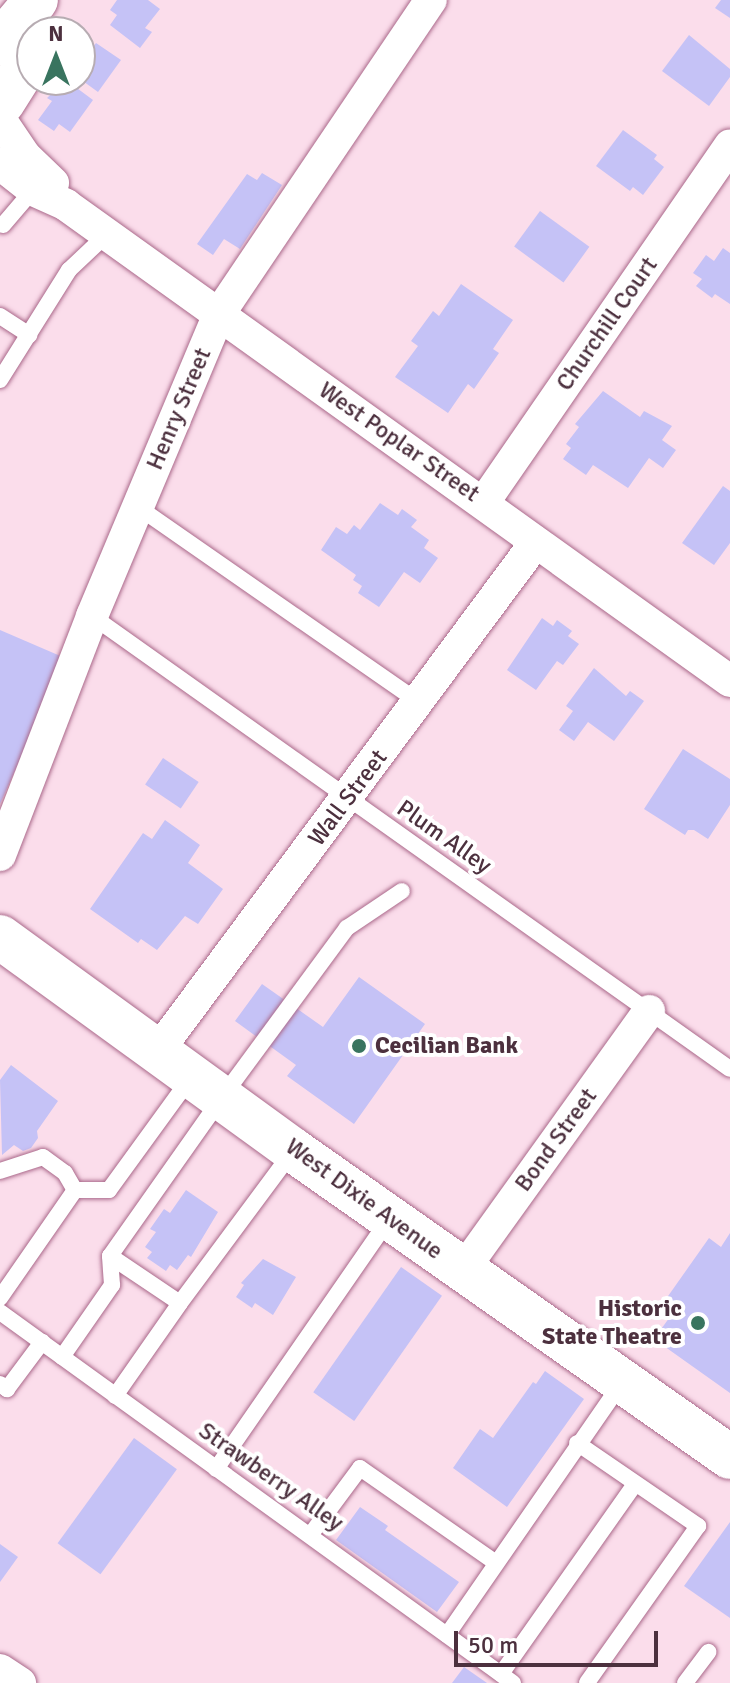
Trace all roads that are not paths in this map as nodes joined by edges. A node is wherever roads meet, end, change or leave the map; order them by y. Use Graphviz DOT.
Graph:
graph roads {
  1 [pos="36,0"];
  2 [pos="431,0"];
  3 [pos="0,43"];
  4 [pos="16,90"];
  5 [pos="1,121"];
  6 [pos="730,146"];
  7 [pos="33,190"];
  8 [pos="66,205"];
  9 [pos="3,225"];
  10 [pos="106,235"];
  11 [pos="219,314"];
  12 [pos="0,316"];
  13 [pos="29,335"];
  14 [pos="0,380"];
  15 [pos="484,502"];
  16 [pos="138,507"];
  17 [pos="536,542"];
  18 [pos="92,616"];
  19 [pos="730,681"];
  20 [pos="419,702"];
  21 [pos="348,799"];
  22 [pos="0,855"];
  23 [pos="402,891"];
  24 [pos="0,937"];
  25 [pos="649,1011"];
  26 [pos="730,1069"];
  27 [pos="191,1074"];
  28 [pos="293,1150"];
  29 [pos="0,1171"];
  30 [pos="75,1190"];
  31 [pos="390,1218"];
  32 [pos="110,1256"];
  33 [pos="463,1270"];
  34 [pos="0,1298"];
  35 [pos="180,1303"];
  36 [pos="0,1312"];
  37 [pos="42,1342"];
  38 [pos="62,1357"];
  39 [pos="622,1383"];
  40 [pos="0,1384"];
  41 [pos="115,1396"];
  42 [pos="577,1443"];
  43 [pos="730,1457"];
  44 [pos="216,1469"];
  45 [pos="635,1484"];
  46 [pos="311,1534"];
  47 [pos="496,1563"];
  48 [pos="447,1635"];
  49 [pos="708,1652"];
  50 [pos="0,1670"];
  51 [pos="507,1678"];
  52 [pos="20,1683"];
  53 [pos="587,1683"];
  54 [pos="685,1683"];
  1 -- 3 [label="main road"];
  2 -- 11 [label="street, Henry Street"];
  4 -- 5 [label="main road"];
  5 -- 7 [label="street, West Poplar Street"];
  5 -- 8 [label="street, West Poplar Street"];
  6 -- 15 [label="street, Churchill Court"];
  7 -- 8 [label="street, West Poplar Street"];
  7 -- 9 [label="lane"];
  8 -- 10 [label="street, West Poplar Street"];
  10 -- 11 [label="street, West Poplar Street"];
  10 -- 13 [label="lane"];
  11 -- 15 [label="street, West Poplar Street"];
  11 -- 16 [label="street, Henry Street"];
  12 -- 13 [label="lane"];
  13 -- 14 [label="lane"];
  15 -- 17 [label="street, West Poplar Street"];
  16 -- 18 [label="street, Henry Street"];
  16 -- 20 [label="lane"];
  17 -- 19 [label="street, West Poplar Street"];
  17 -- 20 [label="street, Wall Street"];
  18 -- 21 [label="lane, Plum Alley"];
  18 -- 22 [label="street, Henry Street"];
  20 -- 21 [label="street, Wall Street"];
  21 -- 25 [label="lane, Plum Alley"];
  21 -- 27 [label="street, Wall Street"];
  23 -- 27 [label="lane"];
  24 -- 27 [label="main road, West Dixie Avenue"];
  25 -- 26 [label="lane, Plum Alley"];
  25 -- 33 [label="street, Bond Street"];
  27 -- 28 [label="main road, West Dixie Avenue"];
  27 -- 30 [label="lane"];
  27 -- 32 [label="lane"];
  28 -- 31 [label="main road, West Dixie Avenue"];
  28 -- 35 [label="lane"];
  29 -- 30 [label="lane"];
  30 -- 34 [label="lane"];
  31 -- 33 [label="main road, West Dixie Avenue"];
  31 -- 44 [label="lane"];
  32 -- 35 [label="lane"];
  32 -- 38 [label="lane"];
  33 -- 39 [label="main road, West Dixie Avenue"];
  35 -- 41 [label="lane"];
  36 -- 37 [label="lane, Strawberry Alley"];
  37 -- 38 [label="lane, Strawberry Alley"];
  37 -- 40 [label="lane"];
  38 -- 41 [label="lane, Strawberry Alley"];
  39 -- 42 [label="lane"];
  39 -- 43 [label="main road, West Dixie Avenue"];
  41 -- 44 [label="lane, Strawberry Alley"];
  42 -- 45 [label="lane"];
  42 -- 47 [label="lane"];
  44 -- 46 [label="lane, Strawberry Alley"];
  45 -- 51 [label="lane"];
  45 -- 53 [label="lane"];
  46 -- 47 [label="lane"];
  46 -- 48 [label="lane, Strawberry Alley"];
  47 -- 48 [label="lane"];
  48 -- 51 [label="lane, Strawberry Alley"];
  49 -- 54 [label="lane"];
  50 -- 52 [label="street"];
}
